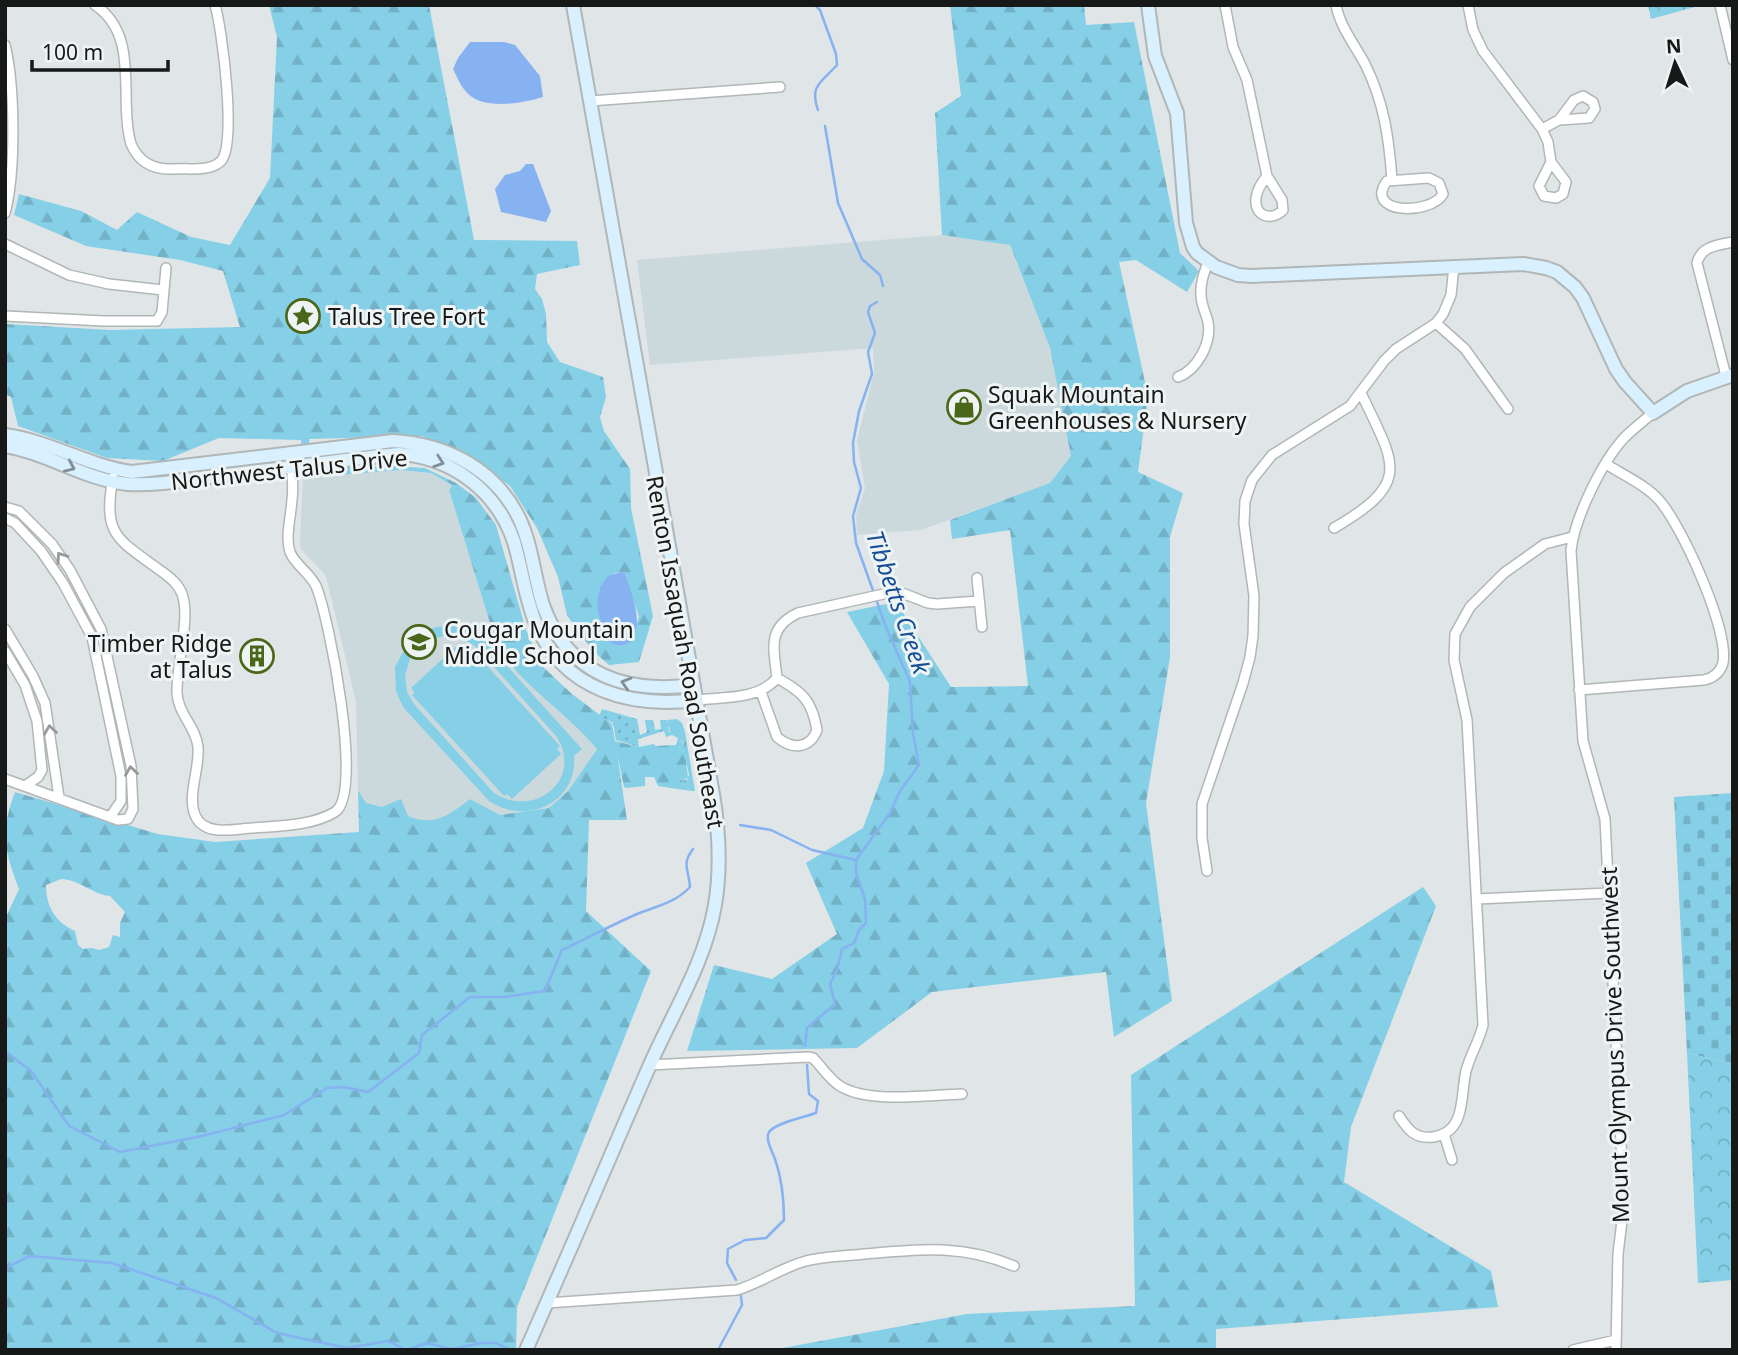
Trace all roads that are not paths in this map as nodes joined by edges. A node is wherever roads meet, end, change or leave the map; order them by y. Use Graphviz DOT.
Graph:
graph roads {
  1 [pos="94,5"];
  2 [pos="215,5"];
  3 [pos="573,5"];
  4 [pos="1148,5"];
  5 [pos="1225,5"];
  6 [pos="1336,5"];
  7 [pos="1468,5"];
  8 [pos="1720,5"];
  9 [pos="5,44"];
  10 [pos="1733,60"];
  11 [pos="780,87"];
  12 [pos="590,102"];
  13 [pos="1559,120"];
  14 [pos="1542,128"];
  15 [pos="1551,162"];
  16 [pos="1267,176"];
  17 [pos="1392,180"];
  18 [pos="5,213"];
  19 [pos="1733,242"];
  20 [pos="5,244"];
  21 [pos="1208,262"];
  22 [pos="1454,266"];
  23 [pos="166,268"];
  24 [pos="163,290"];
  25 [pos="5,316"];
  26 [pos="1436,323"];
  27 [pos="1730,376"];
  28 [pos="1178,377"];
  29 [pos="1361,393"];
  30 [pos="1508,409"];
  31 [pos="1653,413"];
  32 [pos="5,435"];
  33 [pos="5,446"];
  34 [pos="290,452"];
  35 [pos="1606,464"];
  36 [pos="292,467"];
  37 [pos="113,476"];
  38 [pos="5,507"];
  39 [pos="5,518"];
  40 [pos="1334,528"];
  41 [pos="1572,537"];
  42 [pos="977,578"];
  43 [pos="979,601"];
  44 [pos="982,627"];
  45 [pos="5,629"];
  46 [pos="5,651"];
  47 [pos="777,678"];
  48 [pos="694,685"];
  49 [pos="1578,690"];
  50 [pos="761,692"];
  51 [pos="696,700"];
  52 [pos="5,779"];
  53 [pos="25,786"];
  54 [pos="59,797"];
  55 [pos="110,817"];
  56 [pos="1207,871"];
  57 [pos="1609,893"];
  58 [pos="1478,899"];
  59 [pos="650,1065"];
  60 [pos="962,1094"];
  61 [pos="1399,1116"];
  62 [pos="1444,1134"];
  63 [pos="1452,1160"];
  64 [pos="1014,1266"];
  65 [pos="547,1303"];
  66 [pos="1616,1345"];
  67 [pos="526,1350"];
  68 [pos="1573,1350"];
  1 -- 2 [label="street"];
  3 -- 12 [label="street, Renton Issaquah Road Southeast"];
  4 -- 21 [label="street"];
  5 -- 16 [label="street"];
  6 -- 17 [label="street"];
  7 -- 14 [label="street"];
  8 -- 10 [label="street"];
  9 -- 18 [label="street"];
  11 -- 12 [label="street"];
  12 -- 48 [label="street, Renton Issaquah Road Southeast"];
  13 -- 14 [label="street"];
  14 -- 15 [label="street"];
  17 -- 17 [label="street"];
  19 -- 27 [label="street"];
  20 -- 24 [label="street"];
  21 -- 22 [label="street"];
  21 -- 28 [label="street"];
  22 -- 26 [label="street"];
  22 -- 31 [label="street"];
  23 -- 24 [label="street"];
  24 -- 25 [label="street"];
  26 -- 29 [label="street"];
  26 -- 30 [label="street"];
  27 -- 31 [label="street"];
  29 -- 40 [label="street"];
  29 -- 56 [label="street"];
  31 -- 35 [label="street"];
  32 -- 37 [label="street, Northwest Talus Drive"];
  33 -- 37 [label="street, Northwest Talus Drive, one-way"];
  34 -- 36 [label="street"];
  34 -- 37 [label="street, Northwest Talus Drive"];
  48 -- 34 [label="street, Northwest Talus Drive, one-way"];
  35 -- 41 [label="street"];
  35 -- 49 [label="street"];
  36 -- 37 [label="street, Northwest Talus Drive"];
  36 -- 37 [label="street"];
  36 -- 51 [label="street, Northwest Talus Drive, one-way"];
  55 -- 38 [label="street, one-way"];
  39 -- 55 [label="street"];
  41 -- 49 [label="street, Mount Olympus Drive Southwest"];
  41 -- 58 [label="street"];
  42 -- 43 [label="street"];
  43 -- 44 [label="street"];
  43 -- 47 [label="street"];
  54 -- 45 [label="street, one-way"];
  46 -- 53 [label="street"];
  47 -- 50 [label="street"];
  47 -- 50 [label="street"];
  48 -- 51 [label="street, Renton Issaquah Road Southeast"];
  49 -- 57 [label="street, Mount Olympus Drive Southwest"];
  50 -- 51 [label="street"];
  51 -- 59 [label="street, Renton Issaquah Road Southeast"];
  52 -- 53 [label="street"];
  53 -- 54 [label="street"];
  54 -- 55 [label="street"];
  57 -- 58 [label="street"];
  57 -- 66 [label="street, Mount Olympus Drive Southwest"];
  58 -- 62 [label="street"];
  59 -- 60 [label="street"];
  59 -- 65 [label="street, Renton Issaquah Road Southeast"];
  61 -- 62 [label="street"];
  62 -- 63 [label="street"];
  64 -- 65 [label="street"];
  65 -- 67 [label="street, Renton Issaquah Road Southeast"];
  66 -- 68 [label="street"];
}
